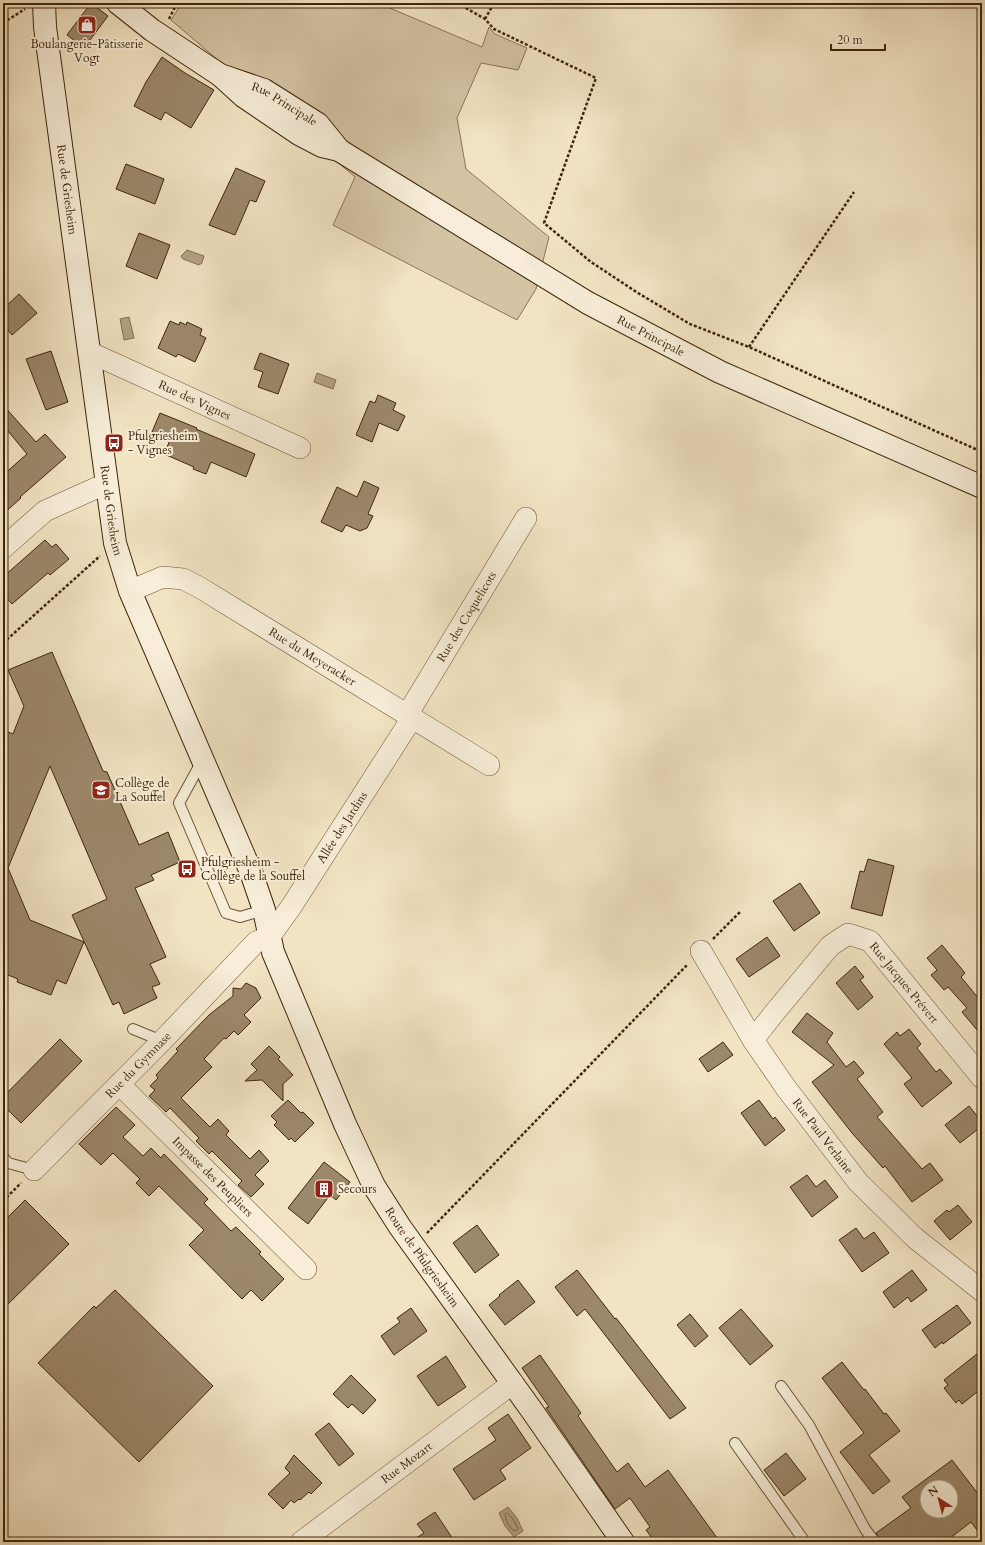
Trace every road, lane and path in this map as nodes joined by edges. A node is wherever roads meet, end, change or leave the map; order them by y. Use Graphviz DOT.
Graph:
graph roads {
  1 [pos="44,3"];
  2 [pos="118,3"];
  3 [pos="457,3"];
  4 [pos="494,3"];
  5 [pos="18,13"];
  6 [pos="485,19"];
  7 [pos="3,23"];
  8 [pos="854,192"];
  9 [pos="749,347"];
  10 [pos="89,352"];
  11 [pos="300,448"];
  12 [pos="982,452"];
  13 [pos="107,486"];
  14 [pos="982,487"];
  15 [pos="526,518"];
  16 [pos="115,543"];
  17 [pos="3,548"];
  18 [pos="130,591"];
  19 [pos="3,643"];
  20 [pos="410,717"];
  21 [pos="202,761"];
  22 [pos="489,765"];
  23 [pos="740,912"];
  24 [pos="267,922"];
  25 [pos="701,951"];
  26 [pos="133,1029"];
  27 [pos="753,1040"];
  28 [pos="162,1041"];
  29 [pos="982,1078"];
  30 [pos="119,1084"];
  31 [pos="3,1157"];
  32 [pos="34,1170"];
  33 [pos="3,1201"];
  34 [pos="415,1246"];
  35 [pos="306,1269"];
  36 [pos="982,1291"];
  37 [pos="513,1384"];
  38 [pos="781,1386"];
  39 [pos="735,1443"];
  40 [pos="301,1542"];
  41 [pos="623,1542"];
  42 [pos="805,1542"];
  43 [pos="875,1542"];
  1 -- 10 [label="street, Rue de Griesheim"];
  2 -- 14 [label="street, Rue Principale"];
  3 -- 6 [label="path"];
  4 -- 6 [label="path"];
  5 -- 7 [label="path"];
  6 -- 9 [label="path"];
  8 -- 9 [label="path"];
  9 -- 12 [label="path"];
  10 -- 11 [label="street, Rue des Vignes"];
  10 -- 13 [label="street, Rue de Griesheim"];
  13 -- 16 [label="street, Rue de Griesheim"];
  13 -- 17 [label="street"];
  15 -- 20 [label="street, Rue des Coquelicots"];
  16 -- 18 [label="street, Rue de Griesheim"];
  16 -- 19 [label="path"];
  18 -- 20 [label="street, Rue du Meyeracker"];
  18 -- 21 [label="street, Rue de Griesheim"];
  20 -- 22 [label="street, Rue du Meyeracker"];
  20 -- 24 [label="street, Allée des Jardins"];
  21 -- 24 [label="street, Rue de Griesheim"];
  21 -- 24 [label="lane"];
  23 -- 25 [label="path"];
  24 -- 28 [label="street, Rue du Gymnase"];
  24 -- 34 [label="street, Route de Pfulgriesheim"];
  25 -- 27 [label="street, Rue Paul Verlaine"];
  25 -- 34 [label="path"];
  26 -- 28 [label="lane"];
  27 -- 29 [label="street, Rue Jacques Prévert"];
  27 -- 36 [label="street, Rue Paul Verlaine"];
  28 -- 30 [label="street, Rue du Gymnase"];
  30 -- 32 [label="street, Rue du Gymnase"];
  30 -- 35 [label="street, Impasse des Peupliers"];
  31 -- 32 [label="lane"];
  32 -- 33 [label="path"];
  34 -- 37 [label="street, Route de Pfulgriesheim"];
  37 -- 40 [label="street, Rue Mozart"];
  37 -- 41 [label="street, Route de Pfulgriesheim"];
  38 -- 43 [label="lane"];
  39 -- 42 [label="lane"];
}
